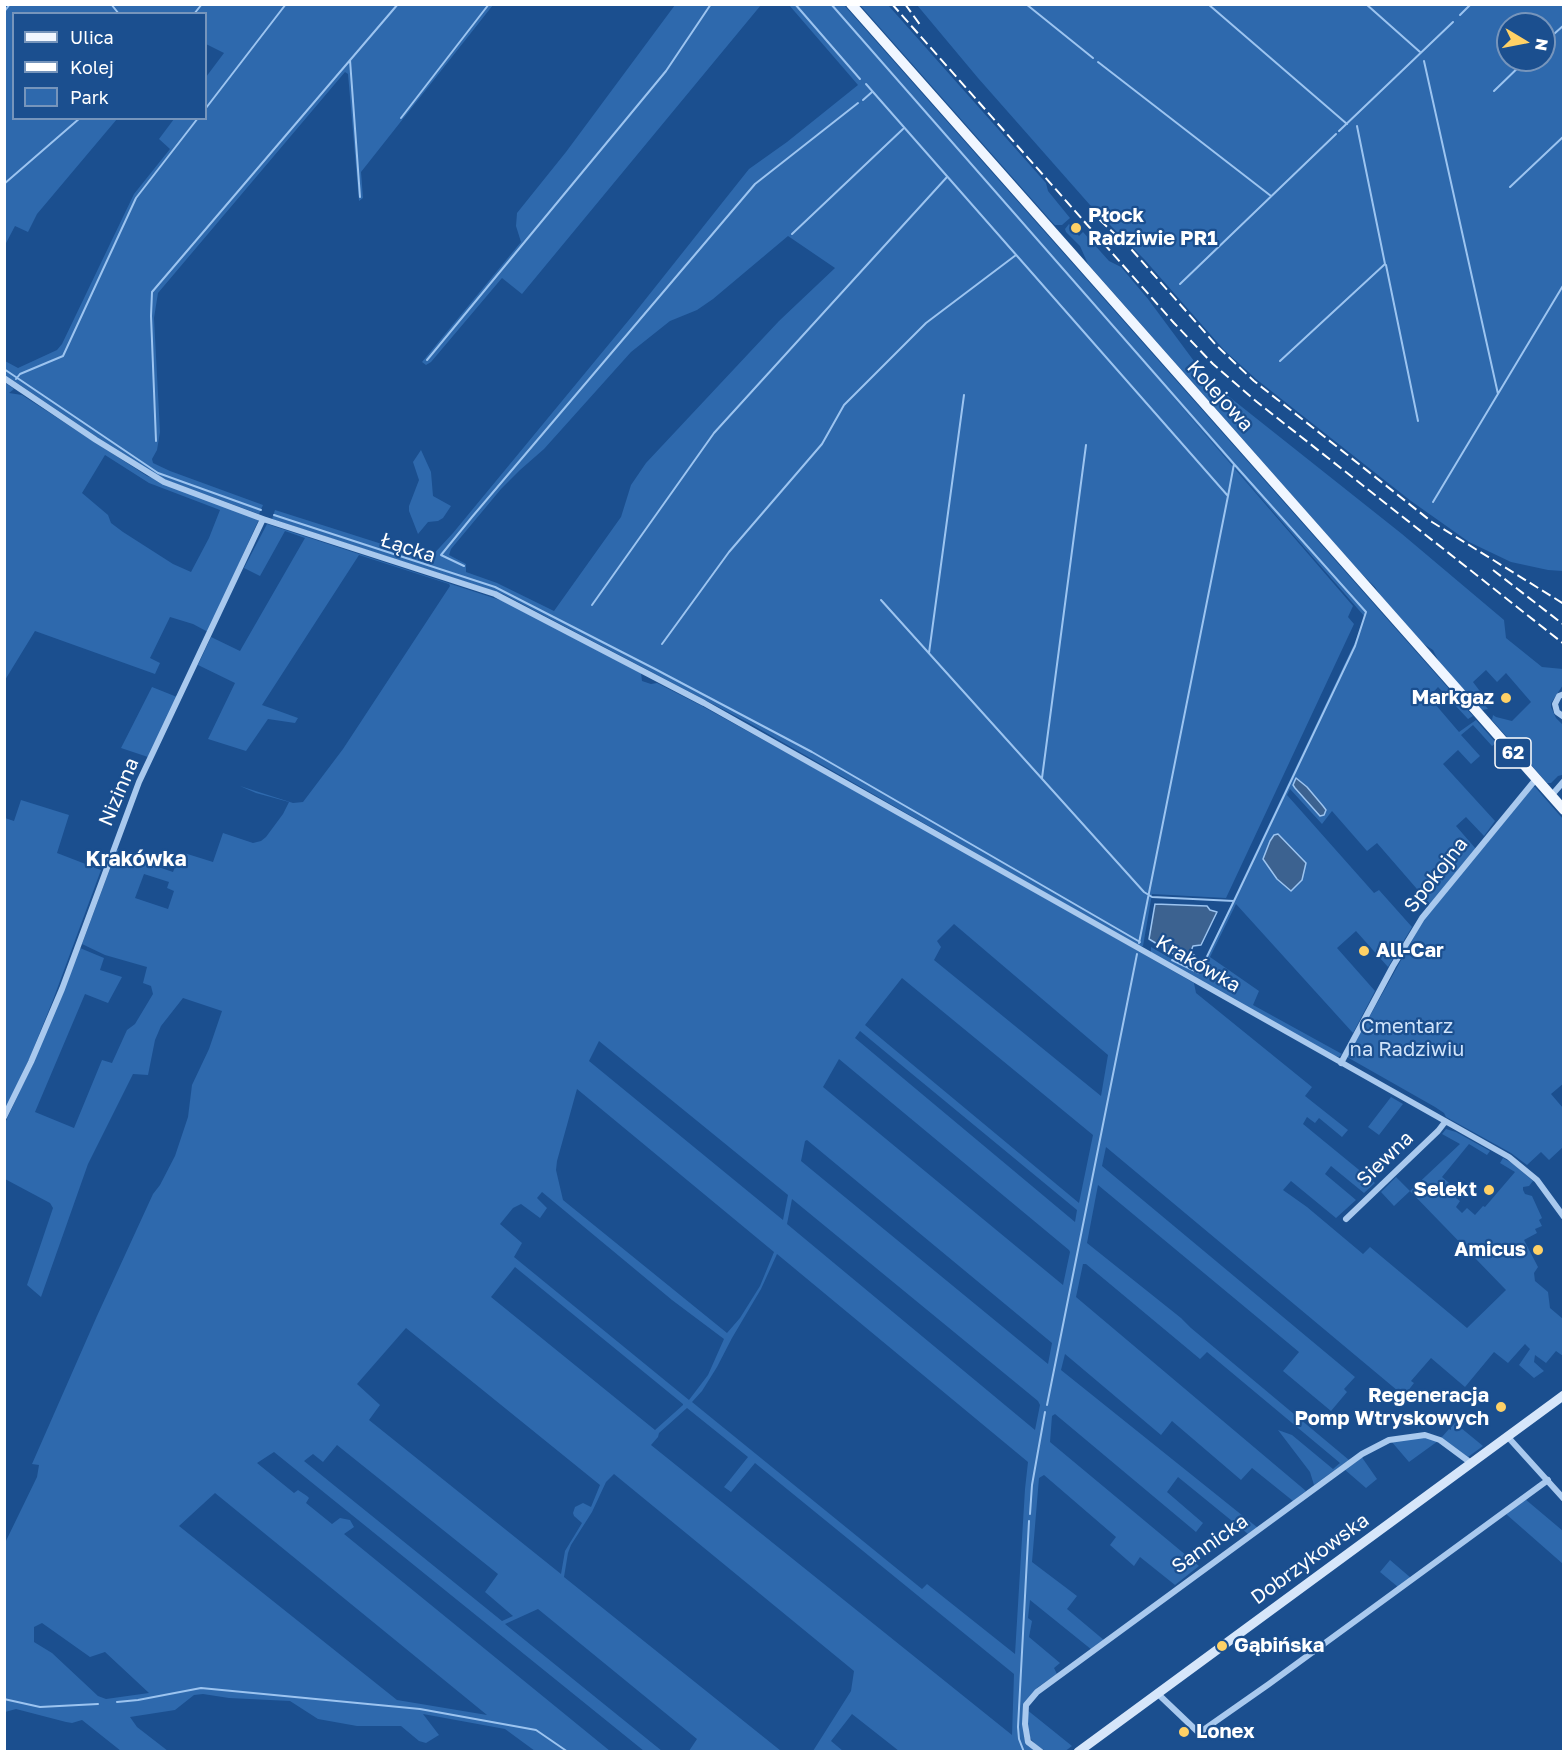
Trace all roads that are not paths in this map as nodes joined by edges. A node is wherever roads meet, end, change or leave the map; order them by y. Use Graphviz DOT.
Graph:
graph roads {
  1 [pos="851,4"];
  2 [pos="4,378"];
  3 [pos="263,519"];
  4 [pos="1563,693"];
  5 [pos="1563,717"];
  6 [pos="800,756"];
  7 [pos="1536,779"];
  8 [pos="1563,781"];
  9 [pos="1551,796"];
  10 [pos="1563,810"];
  11 [pos="1341,1063"];
  12 [pos="4,1117"];
  13 [pos="1445,1122"];
  14 [pos="1563,1217"];
  15 [pos="1346,1219"];
  16 [pos="1563,1395"];
  17 [pos="1508,1436"];
  18 [pos="1471,1463"];
  19 [pos="1548,1480"];
  20 [pos="1563,1499"];
  21 [pos="1157,1693"];
  22 [pos="1041,1752"];
  23 [pos="1078,1752"];
  1 -- 7 [label="main road, Kolejowa / 62"];
  2 -- 3 [label="street, Łącka"];
  3 -- 6 [label="street, Łącka"];
  3 -- 12 [label="street, Nizinna"];
  4 -- 5 [label="street"];
  6 -- 11 [label="street, Krakówka"];
  7 -- 9 [label="main road, Kolejowa / 62"];
  7 -- 11 [label="street, Spokojna"];
  8 -- 9 [label="street"];
  9 -- 10 [label="main road, Kolejowa / 62"];
  11 -- 13 [label="street, Krakówka"];
  13 -- 14 [label="street, Krakówka"];
  13 -- 15 [label="street, Siewna"];
  16 -- 17 [label="main road, Dobrzykowska"];
  17 -- 18 [label="main road, Dobrzykowska"];
  17 -- 19 [label="street"];
  18 -- 21 [label="main road, Dobrzykowska"];
  18 -- 22 [label="street, Sannicka"];
  19 -- 20 [label="street"];
  19 -- 21 [label="street"];
  21 -- 23 [label="main road, Dobrzykowska"];
}
